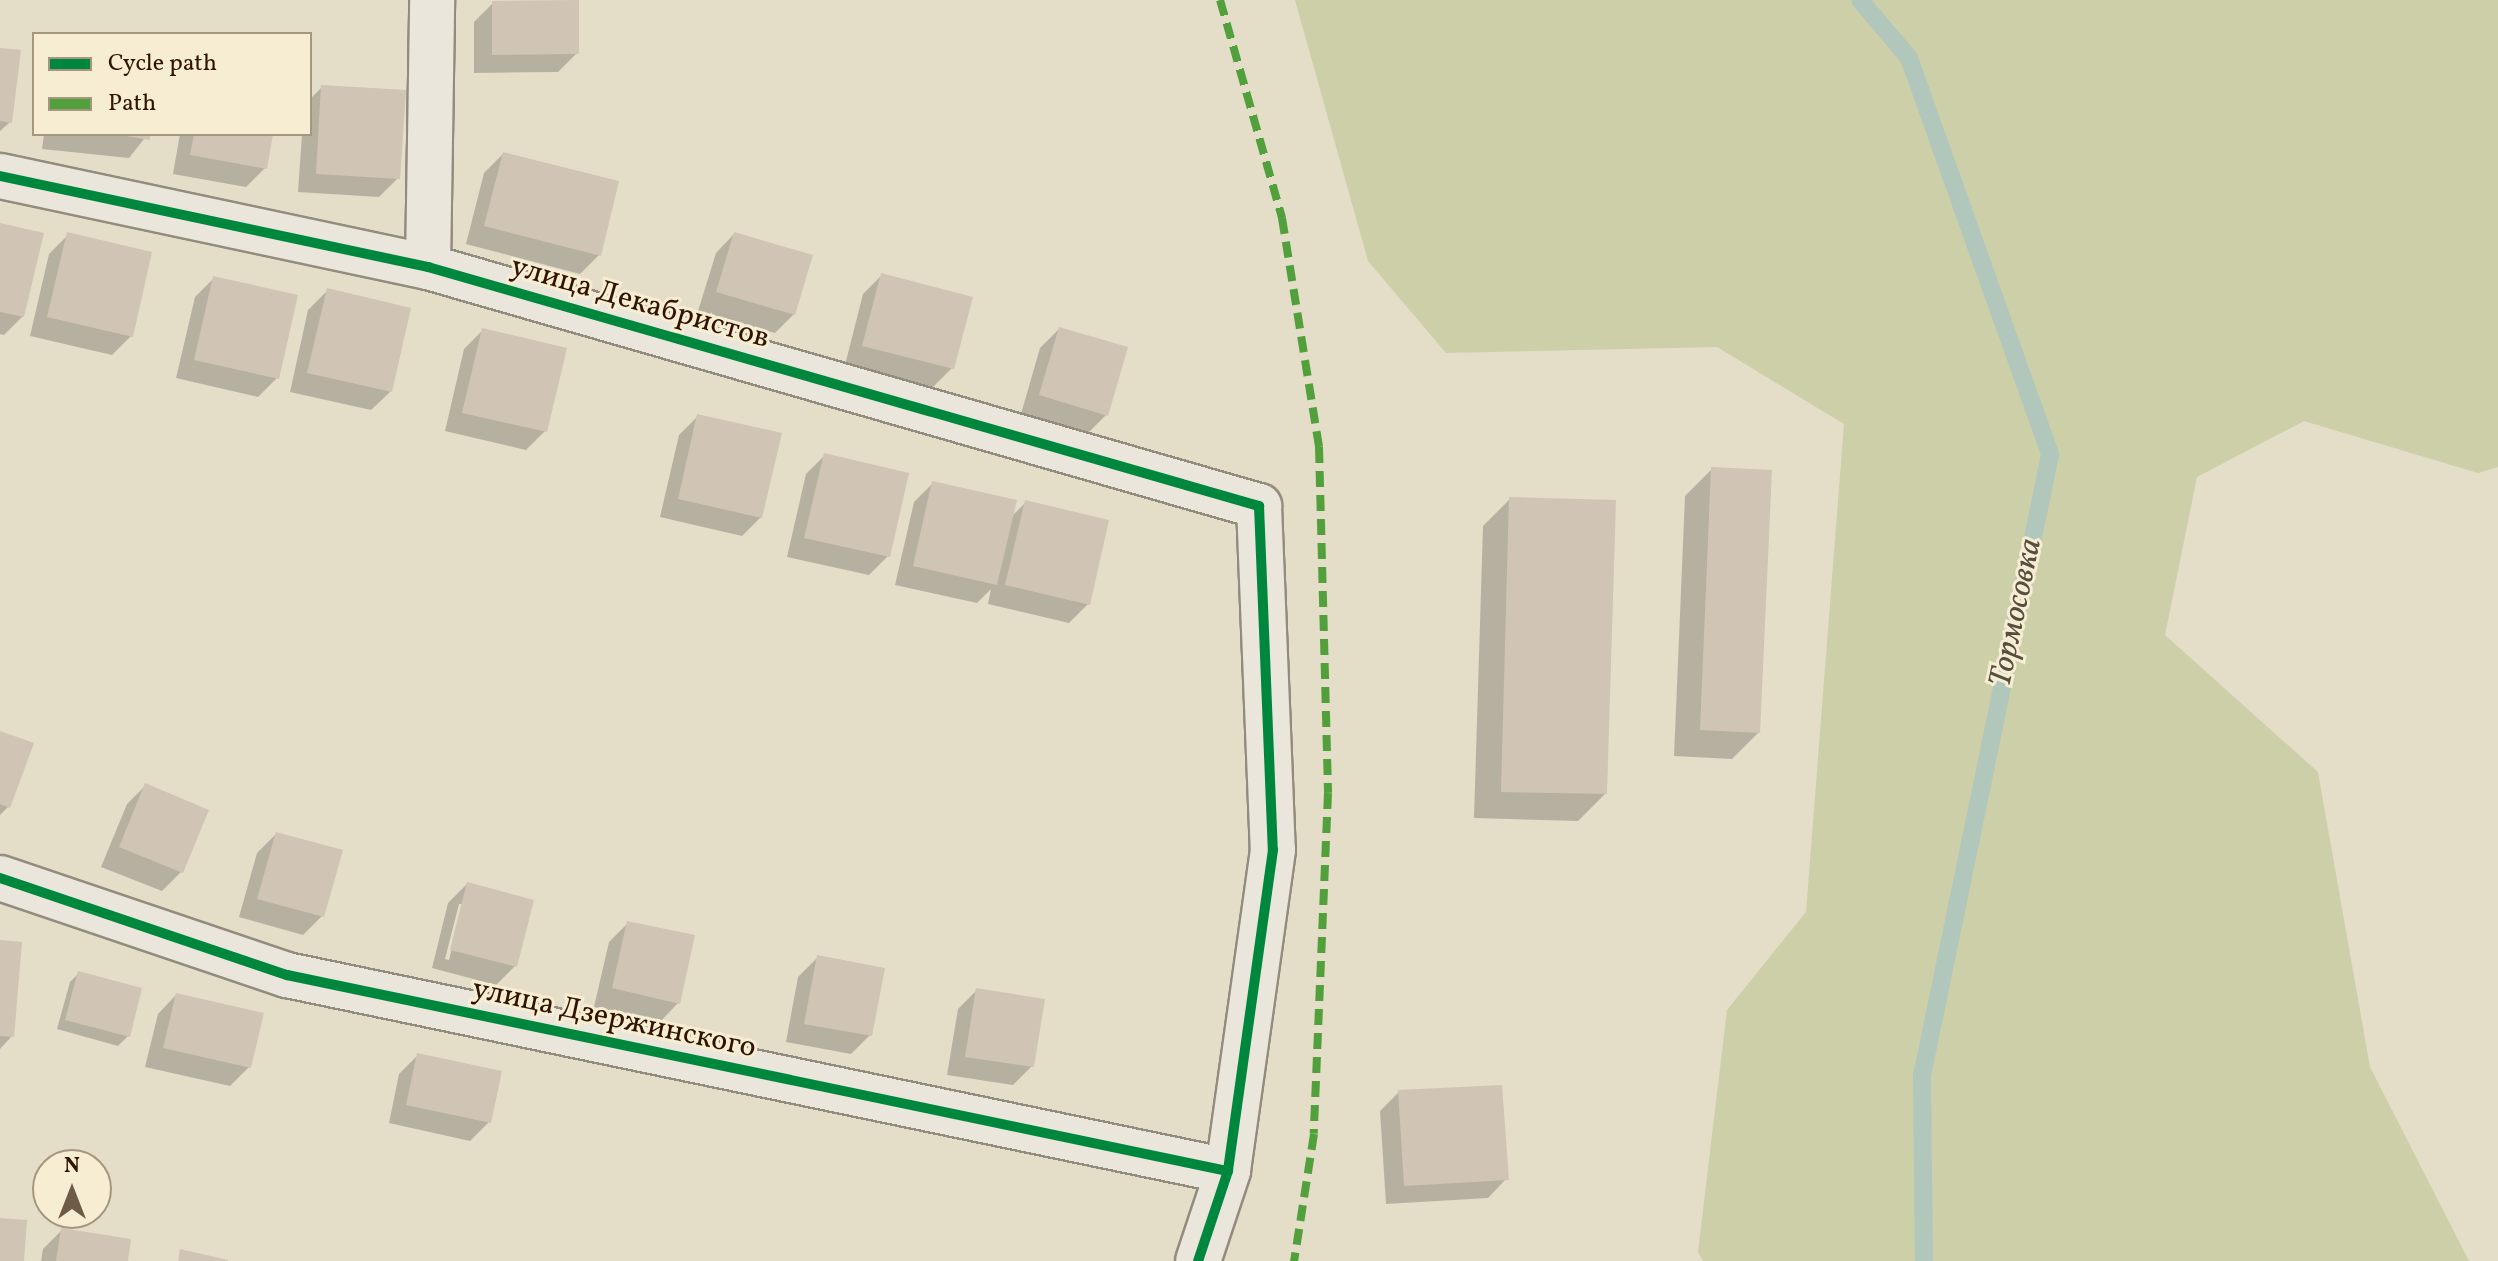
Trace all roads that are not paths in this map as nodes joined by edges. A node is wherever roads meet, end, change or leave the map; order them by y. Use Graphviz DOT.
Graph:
graph roads {
  1 [pos="432,0"];
  2 [pos="0,176"];
  3 [pos="428,267"];
  4 [pos="0,878"];
  5 [pos="1228,1171"];
  6 [pos="1198,1261"];
  1 -- 3 [label="street"];
  2 -- 3 [label="street, улица Декабристов"];
  3 -- 5 [label="street, улица Декабристов"];
  4 -- 5 [label="street, улица Дзержинского"];
  5 -- 6 [label="street"];
}
